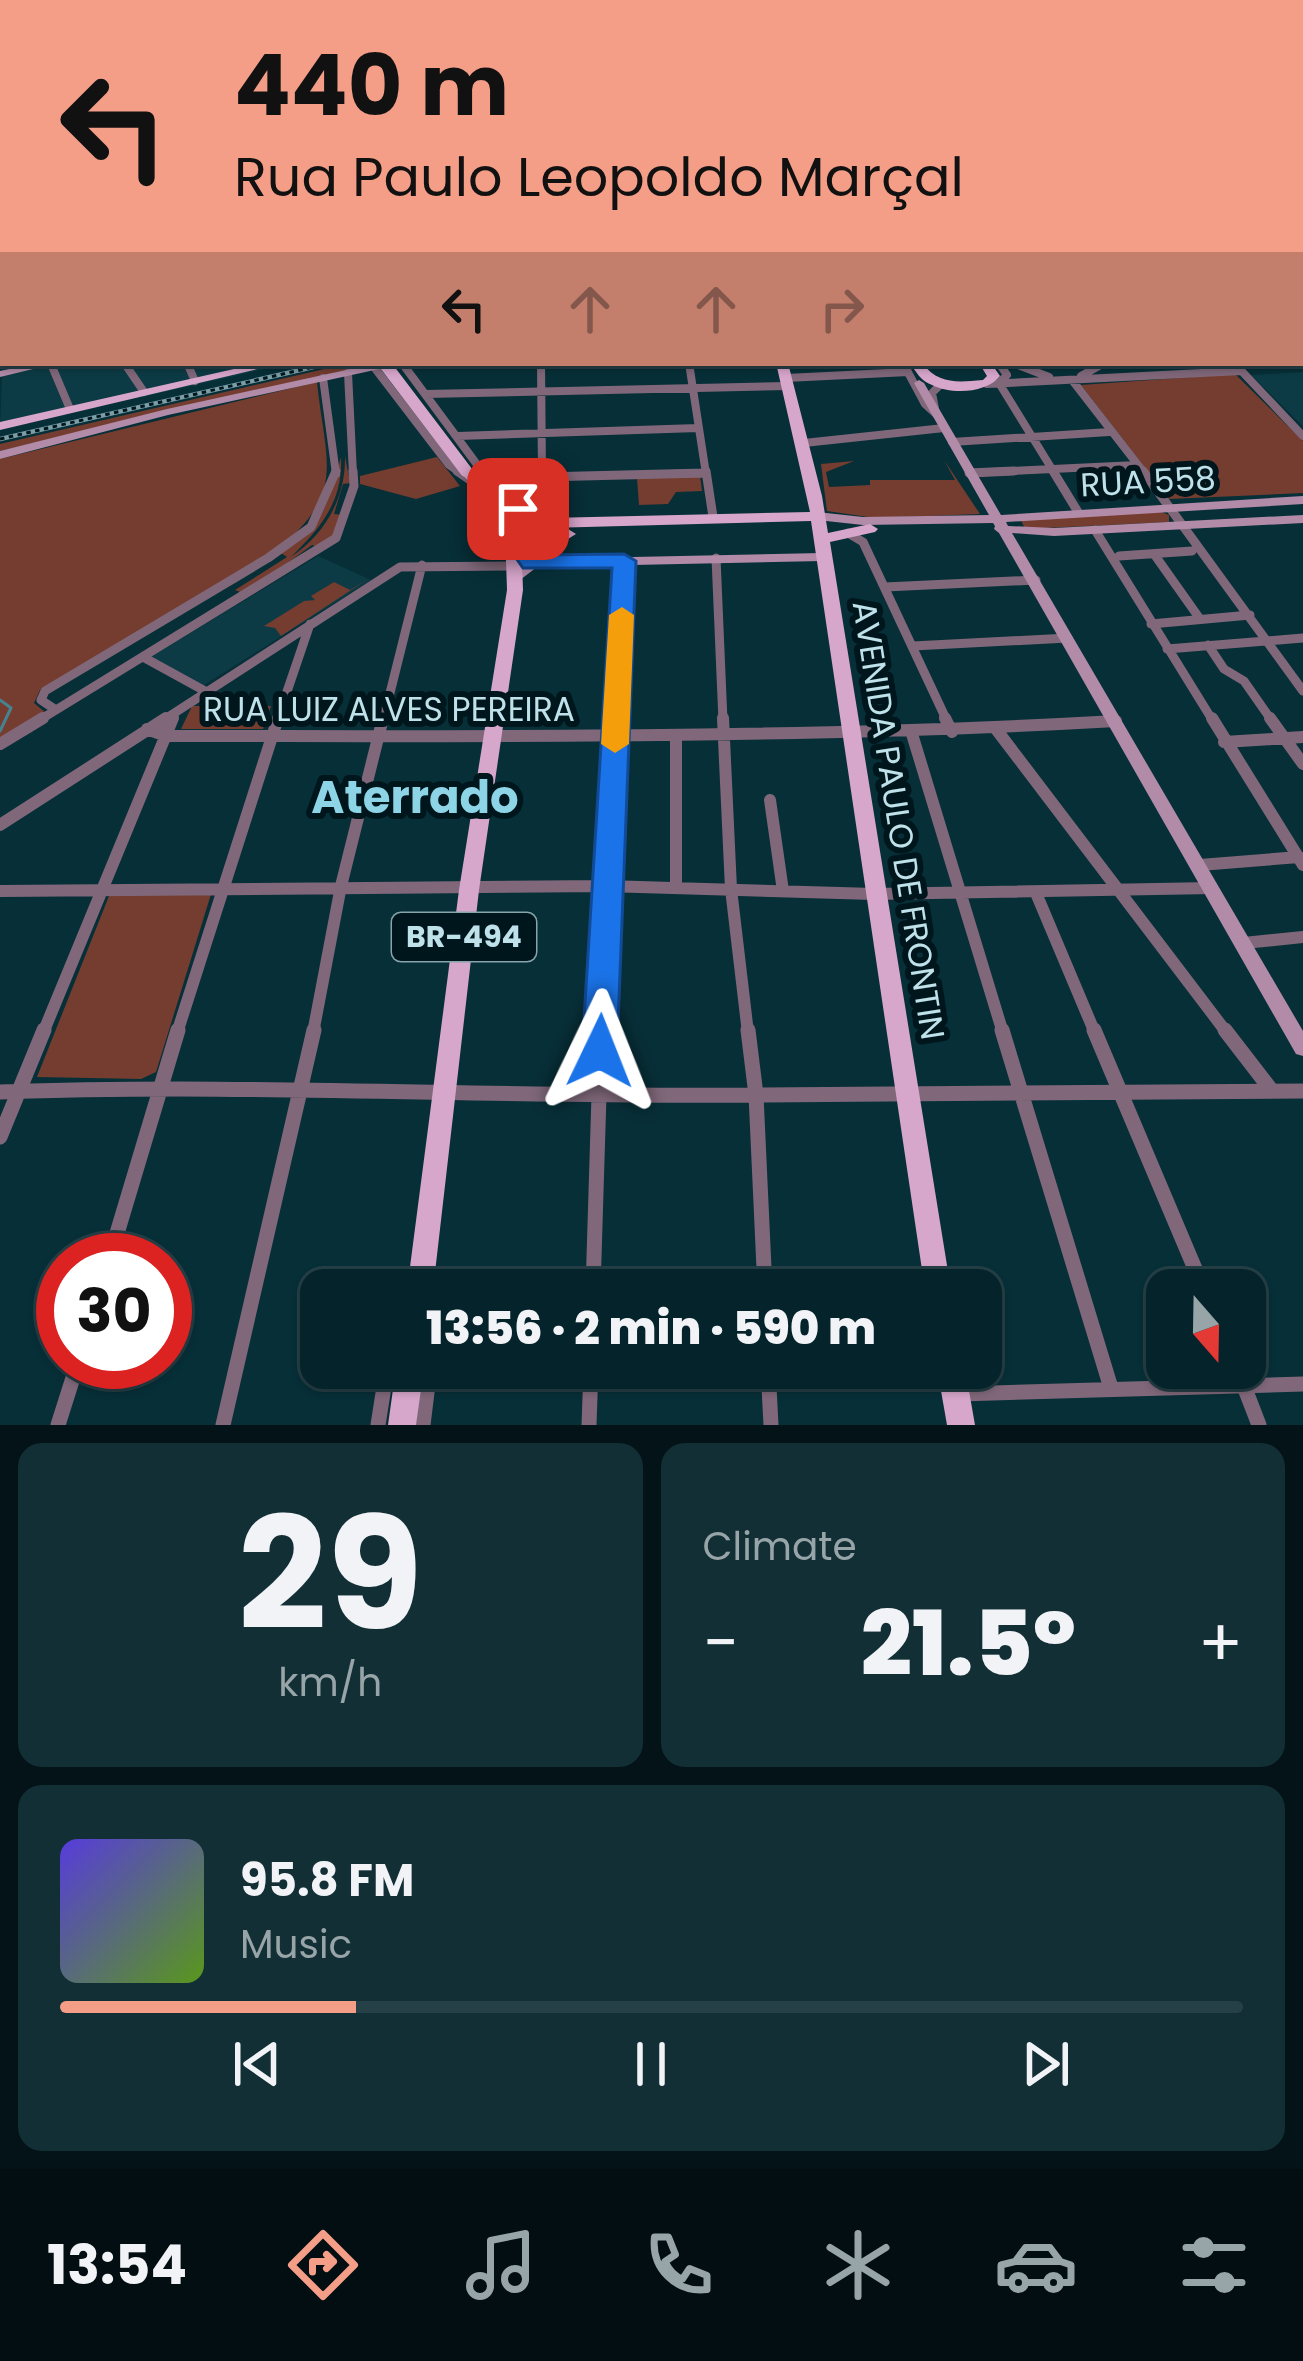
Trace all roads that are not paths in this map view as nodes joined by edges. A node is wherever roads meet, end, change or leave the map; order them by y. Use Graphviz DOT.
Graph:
graph roads {
  1 [pos="53,366"];
  2 [pos="189,366"];
  3 [pos="264,366"];
  4 [pos="380,366"];
  5 [pos="391,366"];
  6 [pos="391,366"];
  7 [pos="541,366"];
  8 [pos="689,366"];
  9 [pos="987,366"];
  10 [pos="1001,366"];
  11 [pos="1023,366"];
  12 [pos="1098,366"];
  13 [pos="1104,366"];
  14 [pos="127,367"];
  15 [pos="1238,367"];
  16 [pos="918,372"];
  17 [pos="348,373"];
  18 [pos="785,376"];
  19 [pos="1118,377"];
  20 [pos="323,378"];
  21 [pos="196,380"];
  22 [pos="1069,380"];
  23 [pos="993,384"];
  24 [pos="692,388"];
  25 [pos="541,391"];
  26 [pos="144,392"];
  27 [pos="426,394"];
  28 [pos="349,401"];
  29 [pos="326,402"];
  30 [pos="70,409"];
  31 [pos="0,426"];
  32 [pos="698,428"];
  33 [pos="944,428"];
  34 [pos="544,431"];
  35 [pos="1109,432"];
  36 [pos="458,436"];
  37 [pos="1303,436"];
  38 [pos="1032,437"];
  39 [pos="952,442"];
  40 [pos="804,443"];
  41 [pos="352,454"];
  42 [pos="0,455"];
  43 [pos="334,456"];
  44 [pos="1137,465"];
  45 [pos="1052,469"];
  46 [pos="705,472"];
  47 [pos="969,473"];
  48 [pos="542,477"];
  49 [pos="478,478"];
  50 [pos="542,499"];
  51 [pos="1303,500"];
  52 [pos="1078,512"];
  53 [pos="1178,516"];
  54 [pos="713,517"];
  55 [pos="1303,519"];
  56 [pos="530,521"];
  57 [pos="996,526"];
  58 [pos="871,529"];
  59 [pos="1095,530"];
  60 [pos="513,531"];
  61 [pos="844,533"];
  62 [pos="819,534"];
  63 [pos="1192,551"];
  64 [pos="1154,554"];
  65 [pos="1120,556"];
  66 [pos="716,559"];
  67 [pos="624,561"];
  68 [pos="422,565"];
  69 [pos="521,570"];
  70 [pos="1036,580"];
  71 [pos="885,587"];
  72 [pos="206,596"];
  73 [pos="233,604"];
  74 [pos="1250,616"];
  75 [pos="1200,619"];
  76 [pos="310,624"];
  77 [pos="1151,624"];
  78 [pos="1068,638"];
  79 [pos="1303,638"];
  80 [pos="1266,640"];
  81 [pos="1208,645"];
  82 [pos="913,646"];
  83 [pos="1167,650"];
  84 [pos="143,657"];
  85 [pos="205,691"];
  86 [pos="1303,691"];
  87 [pos="56,710"];
  88 [pos="177,710"];
  89 [pos="1116,721"];
  90 [pos="147,729"];
  91 [pos="996,729"];
  92 [pos="952,733"];
  93 [pos="912,734"];
  94 [pos="380,735"];
  95 [pos="850,735"];
  96 [pos="166,736"];
  97 [pos="274,736"];
  98 [pos="495,736"];
  99 [pos="615,736"];
  100 [pos="676,736"];
  101 [pos="727,736"];
  102 [pos="1303,736"];
  103 [pos="1287,738"];
  104 [pos="1224,742"];
  105 [pos="0,744"];
  106 [pos="1303,764"];
  107 [pos="770,800"];
  108 [pos="0,825"];
  109 [pos="1301,860"];
  110 [pos="1201,866"];
  111 [pos="341,886"];
  112 [pos="606,886"];
  113 [pos="676,888"];
  114 [pos="1212,888"];
  115 [pos="220,889"];
  116 [pos="731,889"];
  117 [pos="100,890"];
  118 [pos="470,890"];
  119 [pos="1118,890"];
  120 [pos="0,891"];
  121 [pos="783,891"];
  122 [pos="957,891"];
  123 [pos="1036,892"];
  124 [pos="874,894"];
  125 [pos="1303,938"];
  126 [pos="1244,943"];
  127 [pos="1303,1048"];
  128 [pos="163,1087"];
  129 [pos="302,1090"];
  130 [pos="904,1090"];
  131 [pos="1017,1090"];
  132 [pos="19,1091"];
  133 [pos="444,1091"];
  134 [pos="1123,1091"];
  135 [pos="1272,1091"];
  136 [pos="1303,1091"];
  137 [pos="0,1092"];
  138 [pos="598,1092"];
  139 [pos="756,1095"];
  140 [pos="0,1137"];
  141 [pos="117,1233"];
  142 [pos="424,1265"];
  143 [pos="423,1269"];
  144 [pos="426,1269"];
  145 [pos="594,1269"];
  146 [pos="764,1269"];
  147 [pos="934,1269"];
  148 [pos="1195,1269"];
  149 [pos="1266,1379"];
  150 [pos="1002,1383"];
  151 [pos="1303,1384"];
  152 [pos="1146,1385"];
  153 [pos="1111,1388"];
  154 [pos="69,1389"];
  155 [pos="384,1389"];
  156 [pos="407,1389"];
  157 [pos="427,1389"];
  158 [pos="591,1389"];
  159 [pos="769,1389"];
  160 [pos="954,1389"];
  161 [pos="1245,1389"];
  162 [pos="58,1425"];
  163 [pos="223,1425"];
  164 [pos="378,1425"];
  165 [pos="402,1425"];
  166 [pos="423,1425"];
  167 [pos="590,1425"];
  168 [pos="771,1425"];
  169 [pos="961,1425"];
  170 [pos="1259,1425"];
  1 -- 30 [label="street"];
  2 -- 21 [label="street"];
  3 -- 21 [label="main road"];
  4 -- 17 [label="street"];
  5 -- 27 [label="street"];
  6 -- 49 [label="main road, bridge"];
  7 -- 25 [label="street"];
  8 -- 24 [label="street"];
  9 -- 23 [label="main road"];
  10 -- 23 [label="street"];
  11 -- 22 [label="street"];
  12 -- 22 [label="street"];
  13 -- 19 [label="street"];
  14 -- 26 [label="street"];
  15 -- 19 [label="street"];
  15 -- 37 [label="street"];
  16 -- 18 [label="street"];
  16 -- 23 [label="main road"];
  16 -- 33 [label="street"];
  17 -- 20 [label="street"];
  17 -- 28 [label="street"];
  18 -- 24 [label="street"];
  18 -- 40 [label="main road, AVENIDA PAULO DE FRONTIN"];
  19 -- 22 [label="street"];
  20 -- 29 [label="street"];
  20 -- 42 [label="street"];
  21 -- 26 [label="main road"];
  22 -- 23 [label="street"];
  22 -- 35 [label="street"];
  23 -- 38 [label="street"];
  24 -- 25 [label="street"];
  24 -- 32 [label="street"];
  25 -- 27 [label="street"];
  25 -- 34 [label="street"];
  26 -- 30 [label="main road"];
  27 -- 36 [label="street"];
  28 -- 29 [label="street"];
  28 -- 41 [label="street"];
  29 -- 43 [label="street"];
  30 -- 31 [label="main road"];
  32 -- 34 [label="street"];
  32 -- 46 [label="street"];
  33 -- 39 [label="street"];
  33 -- 40 [label="street"];
  34 -- 36 [label="street"];
  34 -- 48 [label="street"];
  35 -- 38 [label="street"];
  35 -- 44 [label="street"];
  36 -- 49 [label="street"];
  38 -- 39 [label="street"];
  38 -- 45 [label="street"];
  39 -- 47 [label="street"];
  40 -- 62 [label="main road, AVENIDA PAULO DE FRONTIN"];
  41 -- 43 [label="street"];
  41 -- 73 [label="street"];
  43 -- 72 [label="street"];
  44 -- 45 [label="street"];
  44 -- 53 [label="street"];
  45 -- 47 [label="street"];
  45 -- 52 [label="street"];
  46 -- 48 [label="street"];
  46 -- 54 [label="street"];
  47 -- 57 [label="street"];
  48 -- 50 [label="street"];
  49 -- 56 [label="main road"];
  49 -- 60 [label="main road"];
  50 -- 56 [label="street"];
  50 -- 56 [label="street"];
  51 -- 53 [label="street, RUA 558"];
  52 -- 53 [label="street, RUA 558"];
  52 -- 57 [label="street, RUA 558"];
  53 -- 55 [label="street"];
  53 -- 59 [label="street"];
  53 -- 74 [label="street"];
  54 -- 56 [label="main road"];
  54 -- 62 [label="main road"];
  56 -- 60 [label="main road"];
  56 -- 62 [label="main road"];
  56 -- 69 [label="street, BR-494"];
  57 -- 58 [label="street"];
  57 -- 59 [label="street"];
  57 -- 62 [label="street"];
  57 -- 70 [label="street"];
  58 -- 61 [label="main road"];
  58 -- 62 [label="street"];
  59 -- 77 [label="street"];
  60 -- 69 [label="main road, BR-494"];
  61 -- 62 [label="main road"];
  61 -- 71 [label="street"];
  62 -- 66 [label="street"];
  62 -- 95 [label="main road, AVENIDA PAULO DE FRONTIN"];
  63 -- 64 [label="street"];
  64 -- 65 [label="street"];
  64 -- 75 [label="street"];
  66 -- 67 [label="street"];
  66 -- 101 [label="street"];
  67 -- 69 [label="street"];
  67 -- 99 [label="street"];
  68 -- 69 [label="street"];
  68 -- 76 [label="street"];
  68 -- 94 [label="street"];
  69 -- 98 [label="main road, BR-494"];
  70 -- 71 [label="street"];
  70 -- 78 [label="street"];
  71 -- 82 [label="street"];
  72 -- 73 [label="street"];
  72 -- 87 [label="street"];
  73 -- 84 [label="street"];
  74 -- 75 [label="street"];
  74 -- 80 [label="street"];
  75 -- 77 [label="street"];
  76 -- 85 [label="street"];
  76 -- 97 [label="street"];
  77 -- 83 [label="street"];
  78 -- 82 [label="street"];
  78 -- 89 [label="street"];
  79 -- 80 [label="street"];
  80 -- 81 [label="street"];
  80 -- 86 [label="street"];
  81 -- 83 [label="street"];
  81 -- 103 [label="street"];
  82 -- 92 [label="street"];
  83 -- 104 [label="street"];
  84 -- 85 [label="street"];
  84 -- 87 [label="street"];
  85 -- 88 [label="street"];
  87 -- 105 [label="street"];
  88 -- 90 [label="street"];
  88 -- 96 [label="street"];
  89 -- 91 [label="street, RUA LUIZ ALVES PEREIRA"];
  89 -- 110 [label="street"];
  90 -- 96 [label="street"];
  90 -- 108 [label="street"];
  91 -- 92 [label="street, RUA LUIZ ALVES PEREIRA"];
  91 -- 119 [label="street"];
  92 -- 93 [label="street, RUA LUIZ ALVES PEREIRA"];
  93 -- 95 [label="street, RUA LUIZ ALVES PEREIRA"];
  93 -- 122 [label="street"];
  94 -- 97 [label="street, RUA LUIZ ALVES PEREIRA"];
  94 -- 98 [label="street, RUA LUIZ ALVES PEREIRA"];
  94 -- 111 [label="street"];
  95 -- 101 [label="street, RUA LUIZ ALVES PEREIRA"];
  95 -- 124 [label="main road, AVENIDA PAULO DE FRONTIN"];
  96 -- 97 [label="street, RUA LUIZ ALVES PEREIRA"];
  96 -- 117 [label="street"];
  97 -- 115 [label="street"];
  98 -- 99 [label="street, RUA LUIZ ALVES PEREIRA"];
  98 -- 118 [label="main road, BR-494"];
  99 -- 100 [label="street, RUA LUIZ ALVES PEREIRA"];
  99 -- 112 [label="street"];
  100 -- 101 [label="street, RUA LUIZ ALVES PEREIRA"];
  100 -- 113 [label="street"];
  101 -- 116 [label="street"];
  102 -- 103 [label="street"];
  103 -- 104 [label="street"];
  103 -- 106 [label="street"];
  104 -- 109 [label="street"];
  107 -- 121 [label="street"];
  109 -- 110 [label="street"];
  110 -- 114 [label="street"];
  111 -- 115 [label="street"];
  111 -- 118 [label="street"];
  111 -- 129 [label="street"];
  112 -- 113 [label="street"];
  112 -- 118 [label="street"];
  112 -- 138 [label="street"];
  113 -- 116 [label="street"];
  114 -- 119 [label="street"];
  114 -- 126 [label="street"];
  115 -- 117 [label="street"];
  115 -- 128 [label="street"];
  116 -- 121 [label="street"];
  116 -- 139 [label="street"];
  117 -- 120 [label="street"];
  117 -- 132 [label="street"];
  118 -- 133 [label="main road, BR-494"];
  119 -- 123 [label="street"];
  119 -- 135 [label="street"];
  121 -- 124 [label="street"];
  122 -- 123 [label="street"];
  122 -- 124 [label="street"];
  122 -- 131 [label="street"];
  123 -- 134 [label="street"];
  124 -- 130 [label="main road, AVENIDA PAULO DE FRONTIN"];
  125 -- 126 [label="street"];
  126 -- 127 [label="street"];
  128 -- 129 [label="street"];
  128 -- 132 [label="street"];
  128 -- 141 [label="street"];
  129 -- 133 [label="street"];
  129 -- 163 [label="street"];
  130 -- 131 [label="street"];
  130 -- 139 [label="street"];
  130 -- 147 [label="main road, AVENIDA PAULO DE FRONTIN"];
  131 -- 134 [label="street"];
  131 -- 153 [label="street"];
  132 -- 137 [label="street"];
  132 -- 140 [label="street"];
  133 -- 138 [label="street"];
  133 -- 142 [label="main road, BR-494"];
  134 -- 135 [label="street"];
  134 -- 148 [label="street"];
  135 -- 136 [label="street"];
  138 -- 139 [label="street"];
  138 -- 145 [label="street"];
  139 -- 146 [label="street"];
  142 -- 143 [label="main road, BR-494"];
  142 -- 144 [label="street"];
  149 -- 151 [label="street"];
  150 -- 153 [label="street"];
  152 -- 153 [label="street"];
  154 -- 162 [label="street"];
  155 -- 164 [label="street"];
  156 -- 165 [label="main road"];
  157 -- 166 [label="street"];
  158 -- 167 [label="street"];
  159 -- 168 [label="street"];
  160 -- 169 [label="main road"];
  161 -- 170 [label="street"];
}
